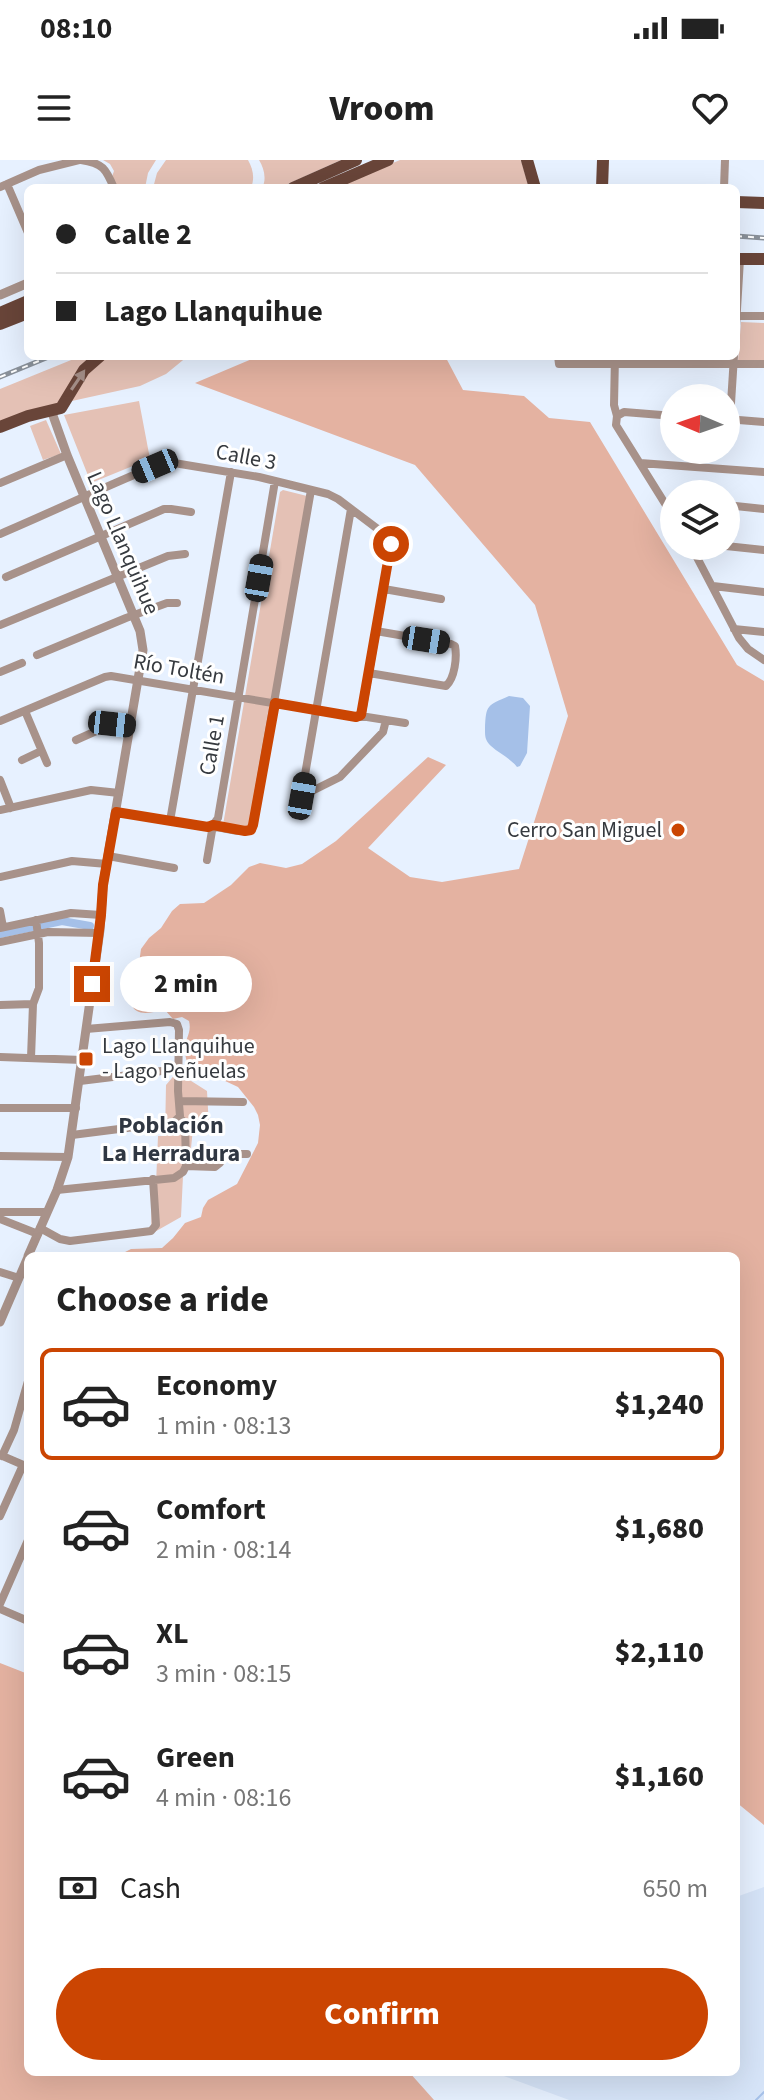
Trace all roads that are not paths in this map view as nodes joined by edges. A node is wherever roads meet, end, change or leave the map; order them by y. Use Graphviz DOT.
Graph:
graph roads {
  1 [pos="80,160"];
  2 [pos="356,160"];
  3 [pos="388,160"];
  4 [pos="527,160"];
  5 [pos="603,160"];
  6 [pos="725,160"];
  7 [pos="112,184"];
  8 [pos="302,184"];
  9 [pos="332,184"];
  10 [pos="534,184"];
  11 [pos="602,184"];
  12 [pos="724,184"];
  13 [pos="4,185"];
  14 [pos="740,202"];
  15 [pos="764,203"];
  16 [pos="24,225"];
  17 [pos="740,259"];
  18 [pos="764,259"];
  19 [pos="24,285"];
  20 [pos="0,295"];
  21 [pos="24,303"];
  22 [pos="0,313"];
  23 [pos="24,315"];
  24 [pos="740,316"];
  25 [pos="764,316"];
  26 [pos="0,324"];
  27 [pos="95,360"];
  28 [pos="558,360"];
  29 [pos="615,360"];
  30 [pos="734,360"];
  31 [pos="764,364"];
  32 [pos="732,384"];
  33 [pos="56,409"];
  34 [pos="660,415"];
  35 [pos="617,416"];
  36 [pos="740,420"];
  37 [pos="764,422"];
  38 [pos="0,427"];
  39 [pos="67,455"];
  40 [pos="640,463"];
  41 [pos="231,472"];
  42 [pos="764,472"];
  43 [pos="275,481"];
  44 [pos="0,483"];
  45 [pos="311,490"];
  46 [pos="660,496"];
  47 [pos="85,497"];
  48 [pos="740,506"];
  49 [pos="351,509"];
  50 [pos="764,509"];
  51 [pos="191,512"];
  52 [pos="0,534"];
  53 [pos="101,537"];
  54 [pos="740,547"];
  55 [pos="764,550"];
  56 [pos="185,554"];
  57 [pos="699,560"];
  58 [pos="6,577"];
  59 [pos="118,577"];
  60 [pos="713,586"];
  61 [pos="384,589"];
  62 [pos="764,592"];
  63 [pos="441,599"];
  64 [pos="177,603"];
  65 [pos="134,616"];
  66 [pos="0,625"];
  67 [pos="734,629"];
  68 [pos="376,631"];
  69 [pos="764,632"];
  70 [pos="37,655"];
  71 [pos="764,660"];
  72 [pos="22,663"];
  73 [pos="0,672"];
  74 [pos="369,673"];
  75 [pos="139,680"];
  76 [pos="193,689"];
  77 [pos="238,697"];
  78 [pos="275,703"];
  79 [pos="317,710"];
  80 [pos="25,711"];
  81 [pos="360,716"];
  82 [pos="386,720"];
  83 [pos="0,721"];
  84 [pos="405,723"];
  85 [pos="131,726"];
  86 [pos="76,740"];
  87 [pos="41,751"];
  88 [pos="22,760"];
  89 [pos="47,763"];
  90 [pos="0,780"];
  91 [pos="119,793"];
  92 [pos="302,796"];
  93 [pos="11,808"];
  94 [pos="0,810"];
  95 [pos="116,812"];
  96 [pos="298,815"];
  97 [pos="170,821"];
  98 [pos="213,825"];
  99 [pos="107,860"];
  100 [pos="207,860"];
  101 [pos="174,868"];
  102 [pos="0,877"];
  103 [pos="0,911"];
  104 [pos="101,915"];
  105 [pos="36,920"];
  106 [pos="2,927"];
  107 [pos="99,933"];
  108 [pos="39,934"];
  109 [pos="0,942"];
  110 [pos="33,1004"];
  111 [pos="0,1005"];
  112 [pos="86,1029"];
  113 [pos="0,1057"];
  114 [pos="31,1058"];
  115 [pos="82,1060"];
  116 [pos="178,1069"];
  117 [pos="80,1081"];
  118 [pos="180,1101"];
  119 [pos="243,1102"];
  120 [pos="0,1108"];
  121 [pos="76,1108"];
  122 [pos="180,1118"];
  123 [pos="72,1135"];
  124 [pos="247,1154"];
  125 [pos="0,1156"];
  126 [pos="68,1157"];
  127 [pos="186,1166"];
  128 [pos="153,1179"];
  129 [pos="57,1190"];
  130 [pos="0,1212"];
  131 [pos="47,1212"];
  132 [pos="0,1219"];
  133 [pos="39,1231"];
  134 [pos="30,1252"];
  135 [pos="24,1266"];
  136 [pos="0,1272"];
  137 [pos="19,1278"];
  138 [pos="0,1322"];
  139 [pos="24,1395"];
  140 [pos="1,1456"];
  141 [pos="24,1466"];
  142 [pos="24,1468"];
  143 [pos="0,1516"];
  144 [pos="24,1549"];
  145 [pos="0,1606"];
  146 [pos="24,1619"];
  1 -- 7 [label="street"];
  1 -- 13 [label="street"];
  2 -- 8 [label="main road"];
  3 -- 9 [label="main road"];
  4 -- 10 [label="main road"];
  5 -- 11 [label="main road"];
  6 -- 12 [label="street"];
  13 -- 16 [label="street"];
  14 -- 15 [label="main road"];
  17 -- 18 [label="main road"];
  19 -- 20 [label="street"];
  21 -- 22 [label="main road"];
  23 -- 26 [label="main road"];
  24 -- 25 [label="street"];
  33 -- 27 [label="main road, one-way"];
  28 -- 29 [label="street"];
  29 -- 30 [label="street"];
  29 -- 35 [label="street"];
  30 -- 31 [label="street"];
  30 -- 32 [label="street"];
  33 -- 38 [label="main road"];
  33 -- 39 [label="street, Lago Llanquihue"];
  34 -- 35 [label="street"];
  35 -- 40 [label="street"];
  36 -- 37 [label="street"];
  39 -- 44 [label="street"];
  39 -- 47 [label="street, Lago Llanquihue"];
  40 -- 42 [label="street"];
  40 -- 46 [label="street"];
  41 -- 43 [label="street, Calle 3"];
  41 -- 47 [label="street, Calle 3"];
  41 -- 76 [label="street"];
  43 -- 45 [label="street, Calle 3"];
  43 -- 77 [label="street, Calle 1"];
  45 -- 49 [label="street, Calle 3"];
  45 -- 78 [label="street"];
  47 -- 52 [label="street, Calle 3"];
  47 -- 53 [label="street, Lago Llanquihue"];
  48 -- 50 [label="street"];
  49 -- 61 [label="street, Calle 3"];
  49 -- 79 [label="street"];
  51 -- 53 [label="street"];
  53 -- 58 [label="street"];
  53 -- 59 [label="street, Lago Llanquihue"];
  54 -- 55 [label="street"];
  56 -- 59 [label="street"];
  57 -- 60 [label="street"];
  59 -- 65 [label="street, Lago Llanquihue"];
  59 -- 66 [label="street"];
  60 -- 62 [label="street"];
  60 -- 67 [label="street"];
  61 -- 63 [label="street"];
  61 -- 68 [label="street"];
  64 -- 65 [label="street"];
  65 -- 70 [label="street"];
  65 -- 75 [label="street, Lago Llanquihue"];
  67 -- 69 [label="street"];
  67 -- 71 [label="street"];
  68 -- 74 [label="street"];
  68 -- 74 [label="street"];
  72 -- 73 [label="street"];
  74 -- 81 [label="street"];
  75 -- 76 [label="street, Río Toltén"];
  75 -- 80 [label="street, Río Toltén"];
  75 -- 85 [label="street, Lago Llanquihue"];
  76 -- 77 [label="street, Río Toltén"];
  76 -- 97 [label="street"];
  77 -- 78 [label="street, Río Toltén"];
  77 -- 98 [label="street, Calle 1"];
  78 -- 79 [label="street, Río Toltén"];
  78 -- 98 [label="street"];
  79 -- 81 [label="street, Río Toltén"];
  79 -- 92 [label="street"];
  80 -- 83 [label="street, Río Toltén"];
  80 -- 87 [label="street"];
  81 -- 82 [label="street, Río Toltén"];
  82 -- 84 [label="street, Río Toltén"];
  82 -- 92 [label="street"];
  85 -- 86 [label="street"];
  85 -- 91 [label="street, Lago Llanquihue"];
  87 -- 88 [label="street"];
  87 -- 89 [label="street"];
  90 -- 93 [label="street"];
  91 -- 93 [label="street"];
  91 -- 95 [label="street, Lago Llanquihue"];
  92 -- 96 [label="street"];
  93 -- 94 [label="street"];
  95 -- 97 [label="street"];
  95 -- 99 [label="street, Lago Llanquihue"];
  97 -- 98 [label="street"];
  98 -- 100 [label="street, Calle 1"];
  99 -- 101 [label="street"];
  99 -- 102 [label="street"];
  99 -- 104 [label="street, Lago Llanquihue"];
  103 -- 106 [label="street"];
  104 -- 105 [label="street"];
  104 -- 107 [label="street, Lago Llanquihue"];
  105 -- 106 [label="street"];
  105 -- 108 [label="street"];
  107 -- 108 [label="street"];
  107 -- 112 [label="street, Lago Llanquihue"];
  108 -- 109 [label="street"];
  108 -- 110 [label="street"];
  110 -- 111 [label="street"];
  110 -- 114 [label="street"];
  112 -- 115 [label="street, Lago Llanquihue"];
  112 -- 116 [label="street"];
  113 -- 114 [label="street"];
  114 -- 115 [label="street"];
  115 -- 117 [label="street, Lago Llanquihue"];
  116 -- 117 [label="street"];
  116 -- 118 [label="street"];
  117 -- 121 [label="street, Lago Llanquihue"];
  118 -- 119 [label="street"];
  118 -- 122 [label="street"];
  120 -- 121 [label="street"];
  121 -- 123 [label="street, Lago Llanquihue"];
  122 -- 123 [label="street"];
  122 -- 127 [label="street"];
  123 -- 126 [label="street, Lago Llanquihue"];
  124 -- 127 [label="street"];
  125 -- 126 [label="street"];
  126 -- 129 [label="street, Lago Llanquihue"];
  127 -- 128 [label="street"];
  128 -- 129 [label="street"];
  128 -- 133 [label="street"];
  129 -- 131 [label="street, Lago Llanquihue"];
  130 -- 131 [label="street"];
  131 -- 133 [label="street, Lago Llanquihue"];
  132 -- 133 [label="street"];
  133 -- 134 [label="street, Lago Llanquihue"];
  135 -- 137 [label="street, Lago Llanquihue"];
  136 -- 137 [label="street"];
  137 -- 138 [label="street, Lago Llanquihue"];
  139 -- 140 [label="street"];
  140 -- 141 [label="street"];
  142 -- 143 [label="street"];
  144 -- 145 [label="street"];
  145 -- 146 [label="street"];
}
